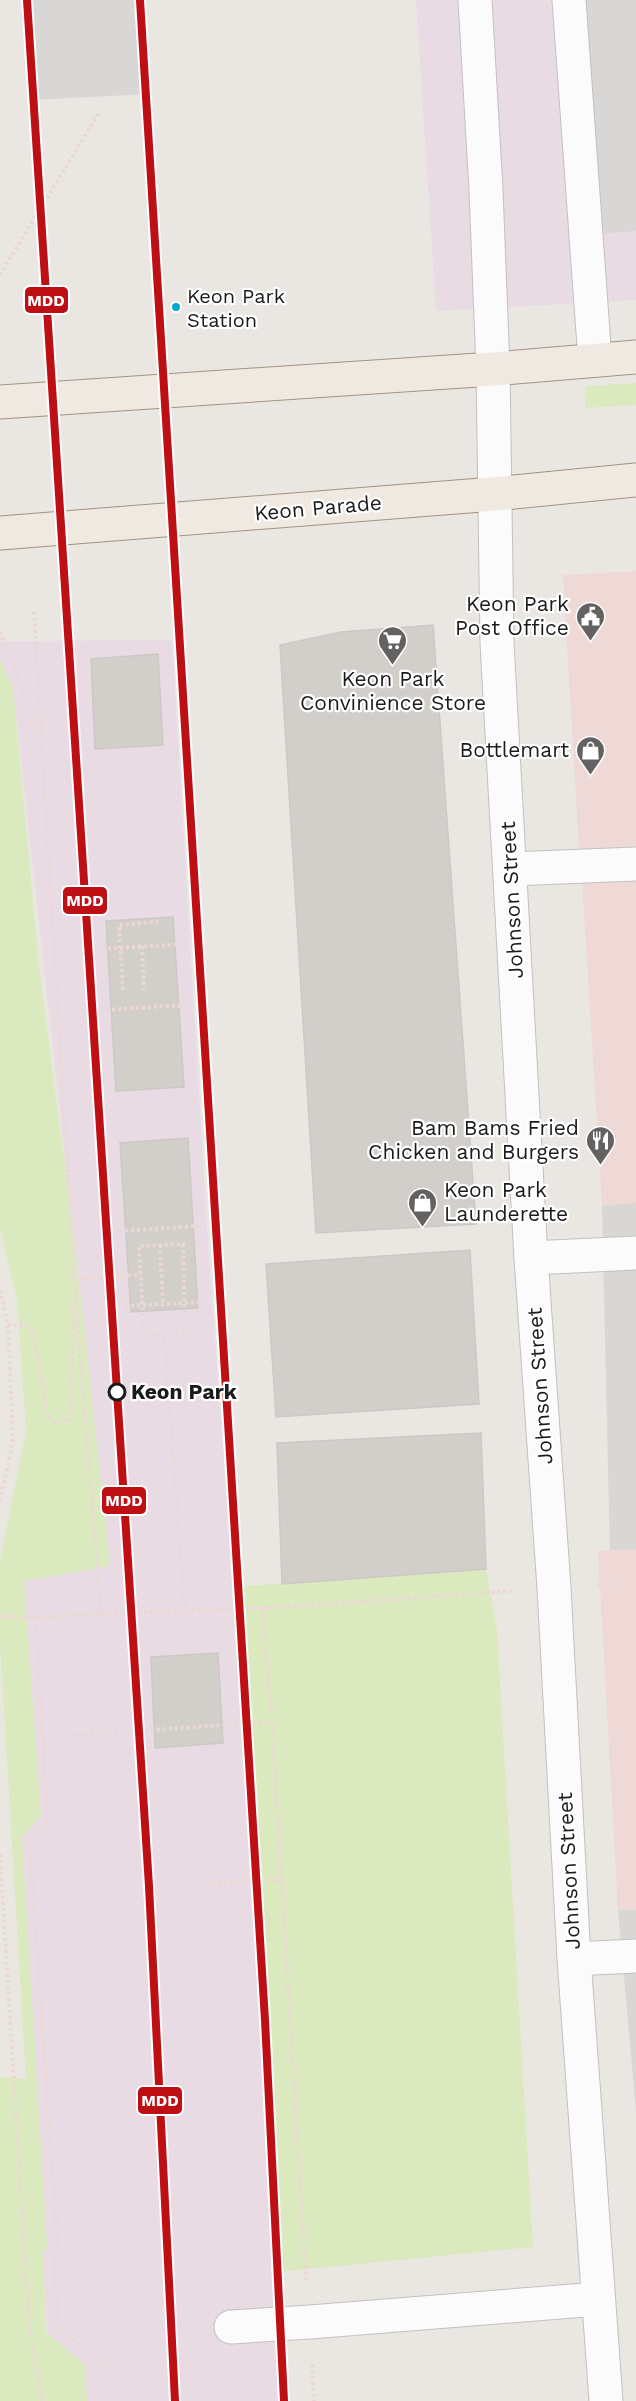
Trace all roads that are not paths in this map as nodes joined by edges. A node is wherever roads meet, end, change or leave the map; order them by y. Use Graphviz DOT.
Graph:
graph roads {
  1 [pos="475,0"];
  2 [pos="569,0"];
  3 [pos="636,357"];
  4 [pos="595,360"];
  5 [pos="492,369"];
  6 [pos="0,402"];
  7 [pos="636,480"];
  8 [pos="494,494"];
  9 [pos="0,533"];
  10 [pos="636,864"];
  11 [pos="511,869"];
  12 [pos="636,1252"];
  13 [pos="531,1257"];
  14 [pos="636,1956"];
  15 [pos="574,1959"];
  16 [pos="597,2299"];
  17 [pos="231,2326"];
  18 [pos="606,2401"];
  1 -- 5 [label="street, Johnson Street"];
  2 -- 4 [label="street"];
  3 -- 4 [label="main road"];
  4 -- 5 [label="main road"];
  5 -- 6 [label="main road"];
  5 -- 8 [label="street, Johnson Street"];
  7 -- 8 [label="main road, Keon Parade"];
  8 -- 9 [label="main road, Keon Parade"];
  8 -- 11 [label="street, Johnson Street"];
  10 -- 11 [label="street"];
  11 -- 13 [label="street, Johnson Street"];
  12 -- 13 [label="street"];
  13 -- 15 [label="street, Johnson Street"];
  14 -- 15 [label="street"];
  15 -- 16 [label="street, Johnson Street"];
  16 -- 17 [label="street"];
  16 -- 18 [label="street, Johnson Street"];
}
